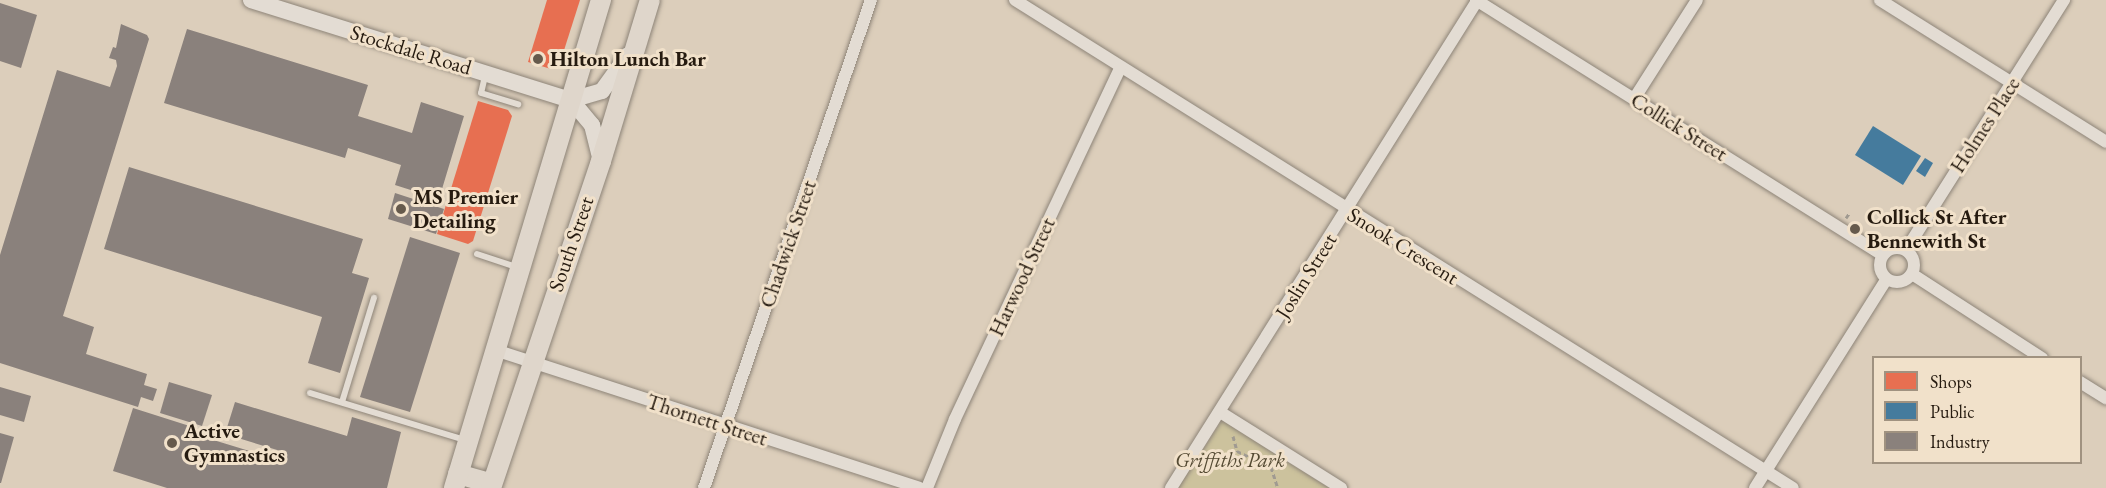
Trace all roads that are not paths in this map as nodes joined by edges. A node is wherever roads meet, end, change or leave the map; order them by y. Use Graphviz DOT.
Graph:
graph roads {
  1 [pos="251,0"];
  2 [pos="601,0"];
  3 [pos="650,0"];
  4 [pos="870,0"];
  5 [pos="1015,0"];
  6 [pos="1697,0"];
  7 [pos="1880,0"];
  8 [pos="2064,0"];
  9 [pos="1476,1"];
  10 [pos="638,38"];
  11 [pos="1120,68"];
  12 [pos="486,73"];
  13 [pos="2013,83"];
  14 [pos="1634,99"];
  15 [pos="571,100"];
  16 [pos="518,104"];
  17 [pos="2106,142"];
  18 [pos="601,161"];
  19 [pos="1347,211"];
  20 [pos="1906,250"];
  21 [pos="477,254"];
  22 [pos="1882,255"];
  23 [pos="520,268"];
  24 [pos="1912,274"];
  25 [pos="1887,280"];
  26 [pos="375,298"];
  27 [pos="495,350"];
  28 [pos="2040,356"];
  29 [pos="531,363"];
  30 [pos="2082,383"];
  31 [pos="310,393"];
  32 [pos="2106,398"];
  33 [pos="342,402"];
  34 [pos="1220,412"];
  35 [pos="725,427"];
  36 [pos="468,441"];
  37 [pos="1766,471"];
  38 [pos="456,481"];
  39 [pos="491,486"];
  40 [pos="704,488"];
  41 [pos="919,488"];
  42 [pos="927,488"];
  43 [pos="1171,488"];
  44 [pos="1341,488"];
  45 [pos="1755,488"];
  46 [pos="1793,488"];
  1 -- 12 [label="street, Stockdale Road"];
  2 -- 15 [label="main road, South Street"];
  3 -- 10 [label="main road, South Street"];
  4 -- 35 [label="street, Chadwick Street"];
  5 -- 11 [label="street, Snook Crescent"];
  6 -- 14 [label="street"];
  7 -- 13 [label="street"];
  8 -- 13 [label="street, Holmes Place"];
  9 -- 14 [label="street, Collick Street"];
  9 -- 19 [label="street, Joslin Street"];
  10 -- 15 [label="street"];
  10 -- 18 [label="main road, South Street"];
  11 -- 19 [label="street, Snook Crescent"];
  11 -- 42 [label="street, Harwood Street"];
  12 -- 15 [label="street, Stockdale Road"];
  12 -- 16 [label="lane"];
  13 -- 17 [label="street"];
  13 -- 20 [label="street, Holmes Place"];
  14 -- 22 [label="street, Collick Street"];
  15 -- 18 [label="street"];
  15 -- 23 [label="main road, South Street"];
  18 -- 29 [label="main road, South Street"];
  19 -- 34 [label="street, Joslin Street"];
  19 -- 37 [label="street, Snook Crescent"];
  20 -- 22 [label="street"];
  20 -- 24 [label="street"];
  21 -- 23 [label="lane"];
  22 -- 25 [label="street"];
  23 -- 27 [label="main road, South Street"];
  24 -- 25 [label="street"];
  24 -- 28 [label="street"];
  25 -- 37 [label="street"];
  26 -- 33 [label="lane"];
  27 -- 29 [label="street, Thornett Street"];
  27 -- 36 [label="main road, South Street"];
  29 -- 35 [label="street, Thornett Street"];
  29 -- 39 [label="main road, South Street"];
  30 -- 32 [label="street"];
  31 -- 33 [label="lane"];
  33 -- 36 [label="lane"];
  34 -- 43 [label="street, Joslin Street"];
  34 -- 44 [label="street"];
  35 -- 40 [label="street, Chadwick Street"];
  35 -- 41 [label="street, Thornett Street"];
  36 -- 38 [label="main road, South Street"];
  37 -- 45 [label="street"];
  37 -- 46 [label="street, Snook Crescent"];
  38 -- 39 [label="main road"];
}
